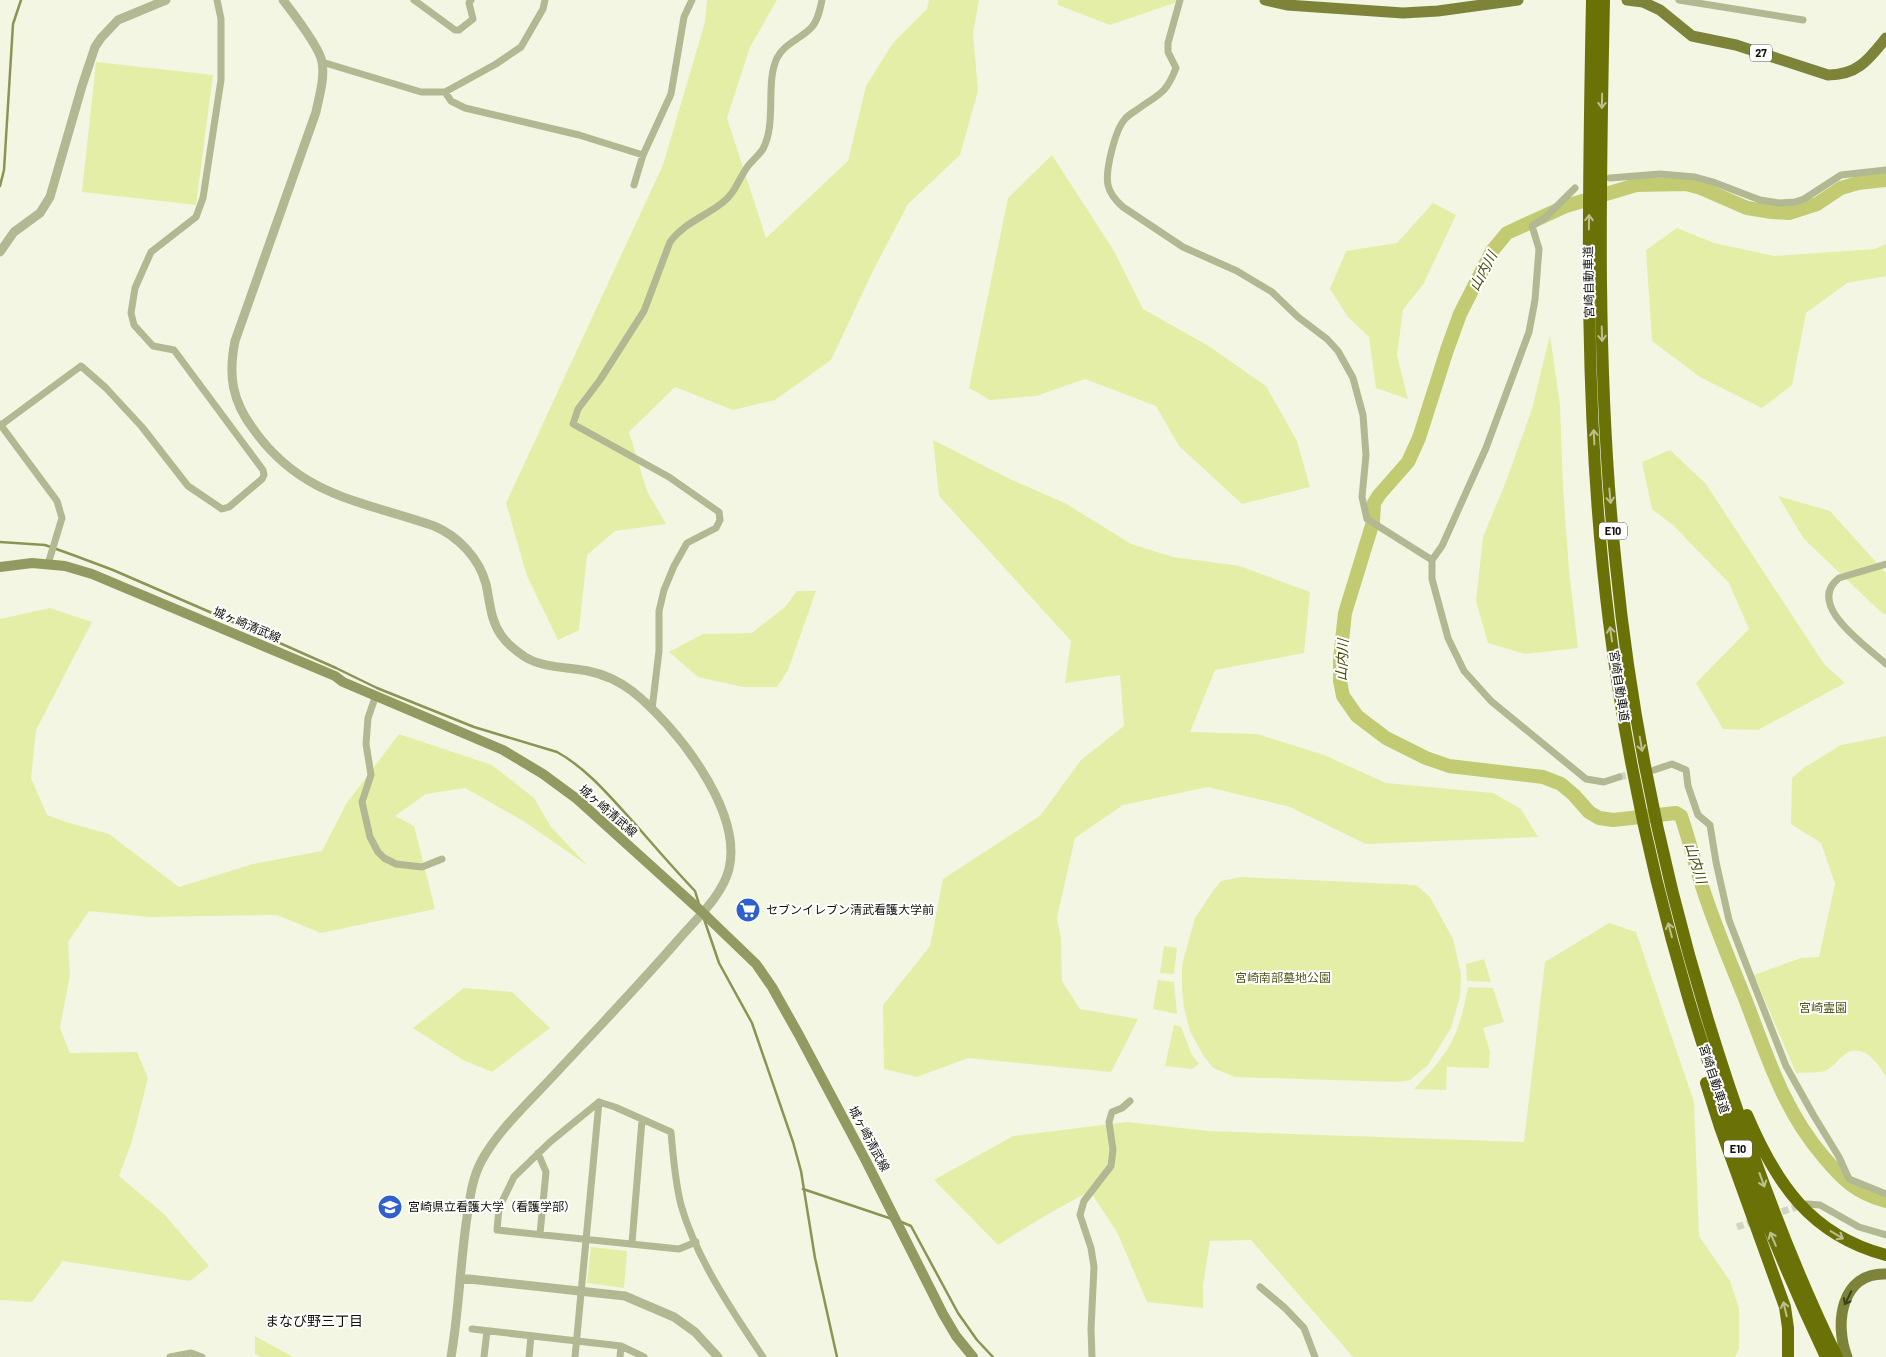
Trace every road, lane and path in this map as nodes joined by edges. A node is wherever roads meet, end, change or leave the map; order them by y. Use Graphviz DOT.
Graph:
graph roads {
  1 [pos="166,0"];
  2 [pos="217,0"];
  3 [pos="283,0"];
  4 [pos="414,0"];
  5 [pos="471,0"];
  6 [pos="545,0"];
  7 [pos="692,0"];
  8 [pos="822,0"];
  9 [pos="1180,0"];
  10 [pos="1265,0"];
  11 [pos="1518,0"];
  12 [pos="1592,0"];
  13 [pos="1604,0"];
  14 [pos="1611,0"];
  15 [pos="1679,0"];
  16 [pos="1636,1"];
  17 [pos="1803,20"];
  18 [pos="1886,38"];
  19 [pos="322,62"];
  20 [pos="1603,72"];
  21 [pos="445,92"];
  22 [pos="643,155"];
  23 [pos="1886,170"];
  24 [pos="1610,178"];
  25 [pos="634,185"];
  26 [pos="1575,188"];
  27 [pos="0,252"];
  28 [pos="1,425"];
  29 [pos="1432,560"];
  30 [pos="48,564"];
  31 [pos="1886,564"];
  32 [pos="0,567"];
  33 [pos="1886,664"];
  34 [pos="376,695"];
  35 [pos="652,709"];
  36 [pos="1654,770"];
  37 [pos="1619,777"];
  38 [pos="442,859"];
  39 [pos="705,915"];
  40 [pos="1682,977"];
  41 [pos="1717,1051"];
  42 [pos="1130,1101"];
  43 [pos="599,1102"];
  44 [pos="642,1120"];
  45 [pos="538,1154"];
  46 [pos="1886,1194"];
  47 [pos="1807,1204"];
  48 [pos="540,1234"];
  49 [pos="1886,1235"];
  50 [pos="586,1239"];
  51 [pos="696,1242"];
  52 [pos="632,1243"];
  53 [pos="1886,1255"];
  54 [pos="1886,1274"];
  55 [pos="460,1278"];
  56 [pos="1260,1287"];
  57 [pos="581,1290"];
  58 [pos="1816,1311"];
  59 [pos="472,1329"];
  60 [pos="487,1331"];
  61 [pos="531,1336"];
  62 [pos="1823,1339"];
  63 [pos="576,1341"];
  64 [pos="622,1346"];
  65 [pos="170,1357"];
  66 [pos="202,1357"];
  67 [pos="451,1357"];
  68 [pos="484,1357"];
  69 [pos="529,1357"];
  70 [pos="575,1357"];
  71 [pos="620,1357"];
  72 [pos="644,1357"];
  73 [pos="718,1357"];
  74 [pos="762,1357"];
  75 [pos="973,1357"];
  76 [pos="1092,1357"];
  77 [pos="1315,1357"];
  78 [pos="1788,1357"];
  79 [pos="1826,1357"];
  80 [pos="1837,1357"];
  81 [pos="1842,1357"];
  82 [pos="1847,1357"];
  1 -- 27 [label="street"];
  2 -- 28 [label="street"];
  3 -- 19 [label="street"];
  4 -- 5 [label="street"];
  6 -- 21 [label="street"];
  7 -- 22 [label="street"];
  8 -- 35 [label="street"];
  9 -- 29 [label="street"];
  10 -- 11 [label="main road"];
  40 -- 12 [label="highway, 宮崎自動車道 / E10, one-way"];
  13 -- 20 [label="highway, 宮崎自動車道 / E10"];
  14 -- 20 [label="highway"];
  15 -- 17 [label="street"];
  16 -- 18 [label="main road, 27"];
  19 -- 21 [label="street"];
  19 -- 35 [label="street"];
  20 -- 41 [label="highway, 宮崎自動車道 / E10, one-way"];
  21 -- 22 [label="street"];
  22 -- 25 [label="street"];
  23 -- 24 [label="street"];
  26 -- 29 [label="street"];
  28 -- 30 [label="street"];
  29 -- 37 [label="street"];
  30 -- 32 [label="main road, 城ヶ崎清武線"];
  30 -- 34 [label="main road, 城ヶ崎清武線"];
  31 -- 33 [label="street"];
  34 -- 38 [label="street"];
  34 -- 39 [label="main road, 城ヶ崎清武線"];
  35 -- 39 [label="street"];
  36 -- 46 [label="street"];
  39 -- 55 [label="street"];
  39 -- 75 [label="main road, 城ヶ崎清武線"];
  62 -- 40 [label="highway, 宮崎自動車道 / E10, one-way"];
  78 -- 40 [label="highway, one-way"];
  41 -- 53 [label="highway, one-way"];
  41 -- 58 [label="highway, 宮崎自動車道 / E10, one-way"];
  42 -- 76 [label="street"];
  43 -- 44 [label="street"];
  43 -- 45 [label="street"];
  43 -- 50 [label="street"];
  44 -- 51 [label="street"];
  44 -- 52 [label="street"];
  45 -- 48 [label="street"];
  45 -- 48 [label="street"];
  47 -- 49 [label="street"];
  48 -- 50 [label="street"];
  50 -- 52 [label="street"];
  50 -- 57 [label="street"];
  51 -- 52 [label="street"];
  51 -- 74 [label="street"];
  54 -- 82 [label="main road, one-way"];
  55 -- 57 [label="street"];
  55 -- 67 [label="street"];
  56 -- 77 [label="street"];
  57 -- 63 [label="street"];
  57 -- 73 [label="street"];
  58 -- 62 [label="highway, 宮崎自動車道 / E10"];
  58 -- 81 [label="highway"];
  59 -- 60 [label="street"];
  60 -- 61 [label="street"];
  60 -- 68 [label="street"];
  61 -- 63 [label="street"];
  61 -- 69 [label="street"];
  62 -- 79 [label="highway"];
  62 -- 80 [label="highway"];
  63 -- 64 [label="street"];
  63 -- 70 [label="street"];
  64 -- 71 [label="street"];
  64 -- 72 [label="street"];
  65 -- 66 [label="street"];
}
